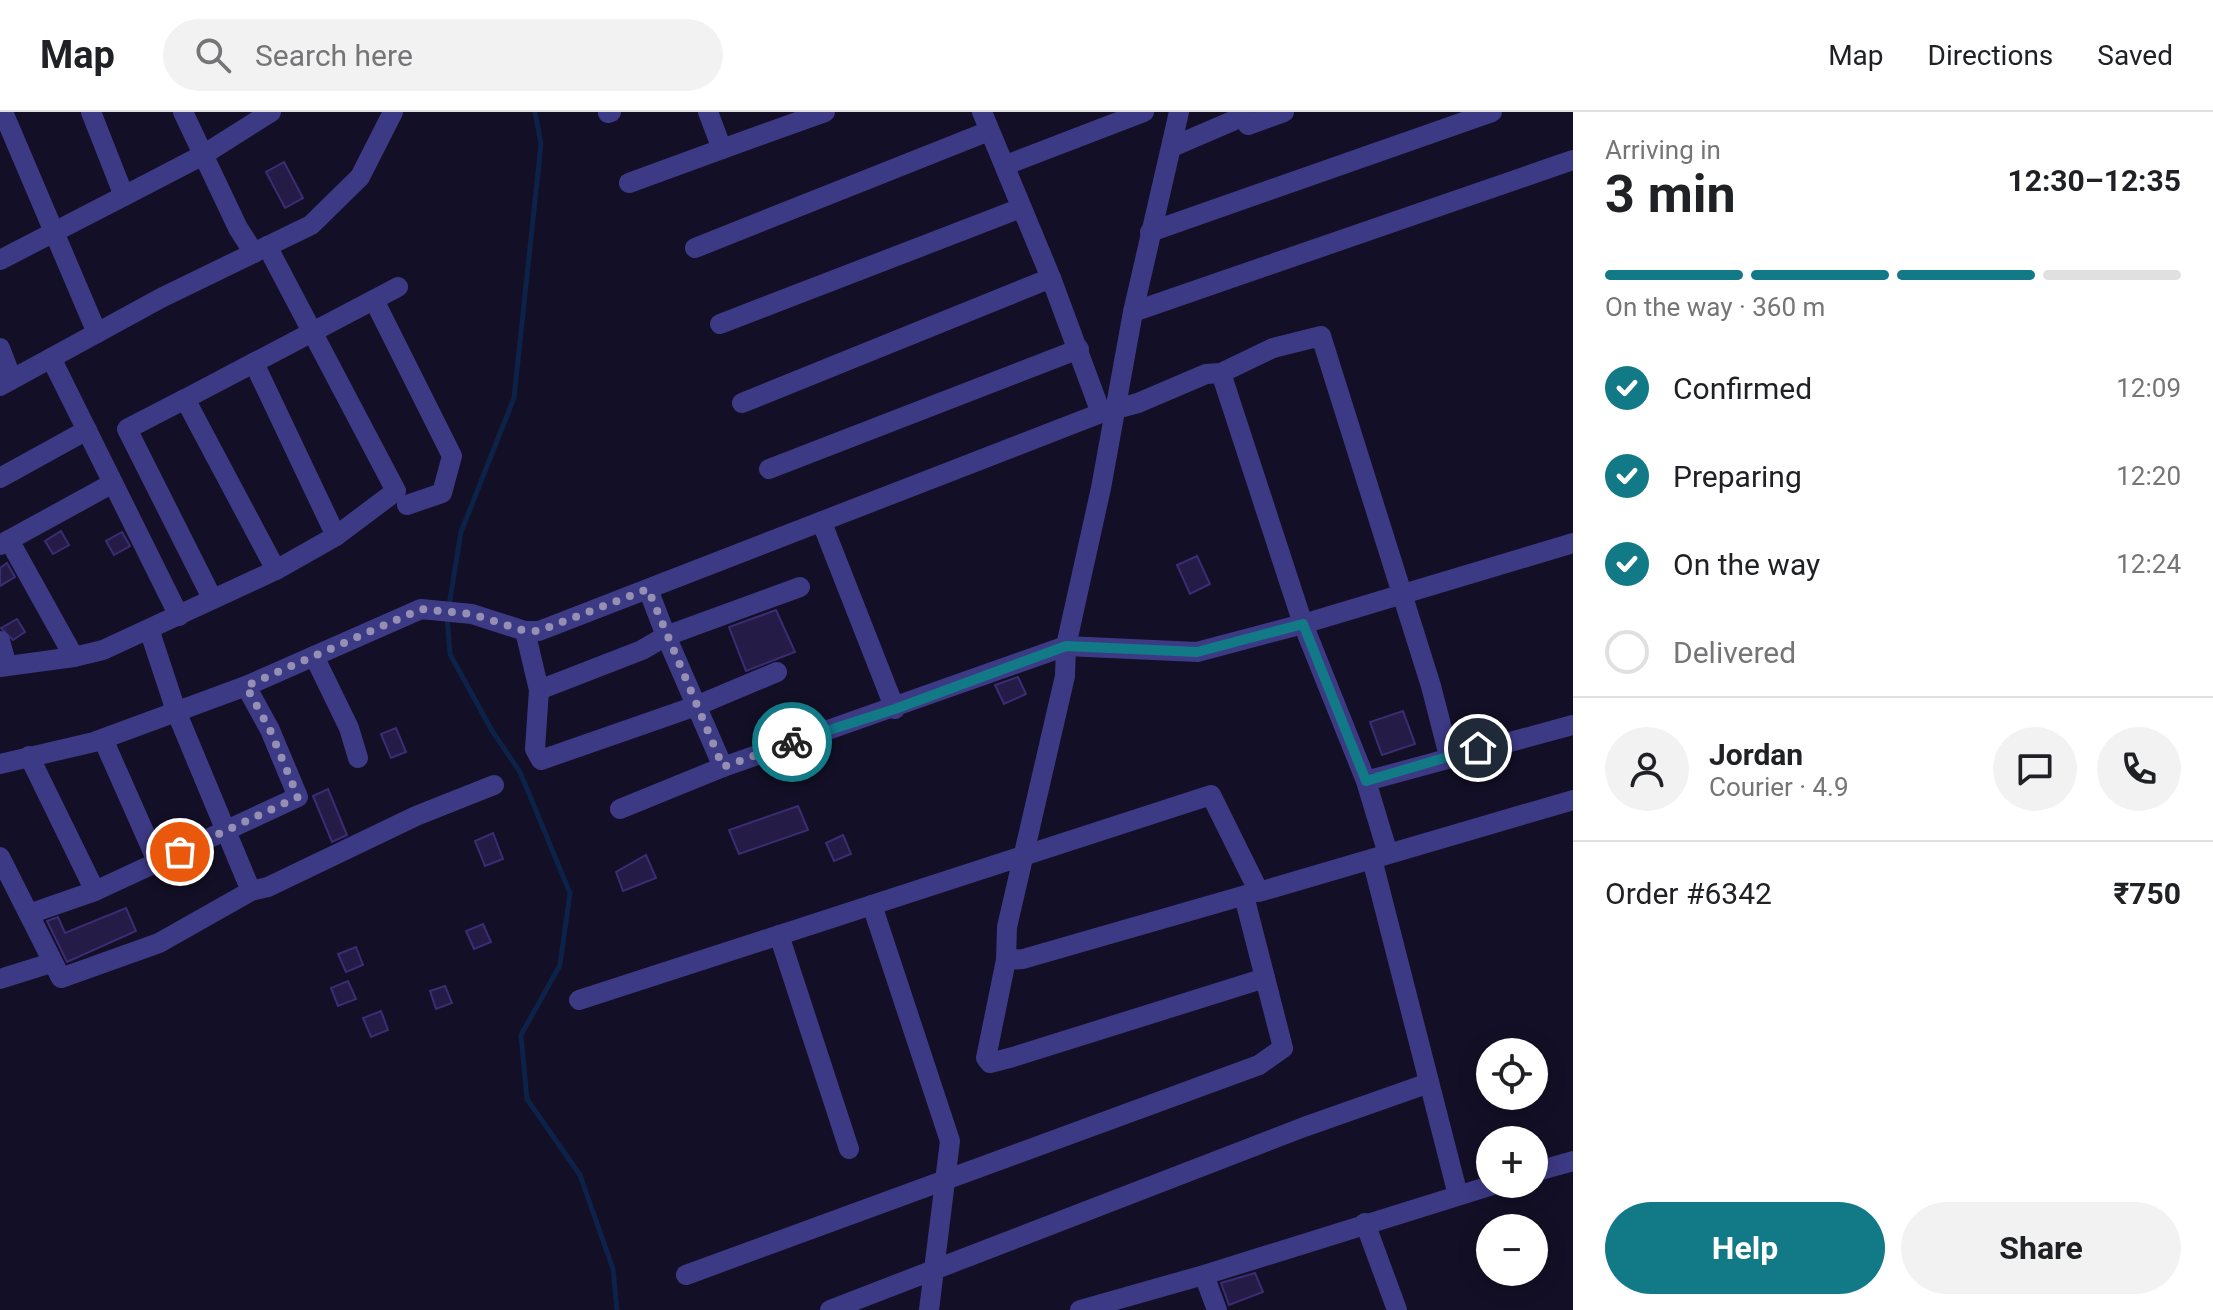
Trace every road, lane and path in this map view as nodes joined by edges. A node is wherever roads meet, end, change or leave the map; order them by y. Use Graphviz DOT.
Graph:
graph roads {
  1 [pos="3,112"];
  2 [pos="91,112"];
  3 [pos="183,112"];
  4 [pos="271,112"];
  5 [pos="393,112"];
  6 [pos="708,112"];
  7 [pos="825,112"];
  8 [pos="1144,112"];
  9 [pos="1179,112"];
  10 [pos="1284,112"];
  11 [pos="1492,112"];
  12 [pos="1243,114"];
  13 [pos="986,121"];
  14 [pos="1172,147"];
  15 [pos="722,149"];
  16 [pos="203,155"];
  17 [pos="1573,160"];
  18 [pos="1006,165"];
  19 [pos="629,183"];
  20 [pos="124,196"];
  21 [pos="1021,208"];
  22 [pos="1150,232"];
  23 [pos="56,234"];
  24 [pos="695,248"];
  25 [pos="260,250"];
  26 [pos="0,260"];
  27 [pos="1051,278"];
  28 [pos="398,287"];
  29 [pos="374,300"];
  30 [pos="1133,312"];
  31 [pos="720,324"];
  32 [pos="314,331"];
  33 [pos="97,333"];
  34 [pos="0,348"];
  35 [pos="1079,349"];
  36 [pos="51,358"];
  37 [pos="254,363"];
  38 [pos="1221,373"];
  39 [pos="6,382"];
  40 [pos="185,399"];
  41 [pos="742,403"];
  42 [pos="1108,411"];
  43 [pos="87,430"];
  44 [pos="769,469"];
  45 [pos="0,478"];
  46 [pos="113,483"];
  47 [pos="407,505"];
  48 [pos="822,523"];
  49 [pos="336,536"];
  50 [pos="4,543"];
  51 [pos="1573,543"];
  52 [pos="276,570"];
  53 [pos="800,587"];
  54 [pos="648,589"];
  55 [pos="208,590"];
  56 [pos="1400,596"];
  57 [pos="179,616"];
  58 [pos="1303,624"];
  59 [pos="149,629"];
  60 [pos="525,631"];
  61 [pos="666,636"];
  62 [pos="0,641"];
  63 [pos="1066,646"];
  64 [pos="314,656"];
  65 [pos="74,657"];
  66 [pos="4,666"];
  67 [pos="777,672"];
  68 [pos="246,686"];
  69 [pos="539,690"];
  70 [pos="696,706"];
  71 [pos="895,709"];
  72 [pos="176,711"];
  73 [pos="1573,725"];
  74 [pos="103,739"];
  75 [pos="29,756"];
  76 [pos="1449,756"];
  77 [pos="358,758"];
  78 [pos="0,764"];
  79 [pos="723,767"];
  80 [pos="1366,781"];
  81 [pos="494,785"];
  82 [pos="1573,800"];
  83 [pos="620,809"];
  84 [pos="226,833"];
  85 [pos="1024,855"];
  86 [pos="1380,856"];
  87 [pos="0,857"];
  88 [pos="157,861"];
  89 [pos="95,891"];
  90 [pos="251,891"];
  91 [pos="1251,894"];
  92 [pos="872,905"];
  93 [pos="29,914"];
  94 [pos="779,935"];
  95 [pos="1006,960"];
  96 [pos="51,963"];
  97 [pos="1265,978"];
  98 [pos="0,979"];
  99 [pos="579,1000"];
  100 [pos="1429,1083"];
  101 [pos="849,1149"];
  102 [pos="1573,1161"];
  103 [pos="1548,1168"];
  104 [pos="947,1178"];
  105 [pos="1476,1190"];
  106 [pos="1458,1195"];
  107 [pos="1365,1223"];
  108 [pos="934,1273"];
  109 [pos="686,1275"];
  110 [pos="1204,1275"];
  111 [pos="830,1310"];
  112 [pos="929,1310"];
  113 [pos="1080,1310"];
  114 [pos="1217,1310"];
  115 [pos="1397,1310"];
  1 -- 23 [label="street"];
  2 -- 20 [label="street"];
  3 -- 16 [label="street"];
  4 -- 16 [label="street"];
  5 -- 25 [label="street"];
  6 -- 15 [label="street"];
  7 -- 15 [label="street"];
  8 -- 18 [label="street"];
  9 -- 14 [label="street"];
  10 -- 12 [label="street"];
  11 -- 22 [label="street"];
  12 -- 14 [label="street"];
  13 -- 18 [label="street"];
  13 -- 24 [label="street"];
  14 -- 22 [label="street"];
  15 -- 19 [label="street"];
  16 -- 20 [label="street"];
  16 -- 25 [label="street"];
  17 -- 30 [label="street"];
  18 -- 21 [label="street"];
  20 -- 23 [label="street"];
  21 -- 27 [label="street"];
  21 -- 31 [label="street"];
  22 -- 30 [label="street"];
  23 -- 26 [label="street"];
  23 -- 33 [label="street"];
  25 -- 32 [label="street"];
  25 -- 33 [label="street"];
  27 -- 35 [label="street"];
  27 -- 41 [label="street"];
  28 -- 29 [label="street"];
  29 -- 32 [label="street"];
  29 -- 47 [label="street"];
  30 -- 42 [label="street"];
  32 -- 37 [label="street"];
  32 -- 49 [label="street"];
  33 -- 36 [label="street"];
  34 -- 39 [label="street"];
  35 -- 42 [label="street"];
  35 -- 44 [label="street"];
  36 -- 39 [label="street"];
  36 -- 43 [label="street"];
  37 -- 40 [label="street"];
  37 -- 49 [label="street"];
  38 -- 42 [label="street"];
  38 -- 56 [label="street"];
  38 -- 58 [label="street"];
  40 -- 52 [label="street"];
  40 -- 55 [label="street"];
  42 -- 48 [label="street"];
  42 -- 63 [label="street"];
  43 -- 45 [label="street"];
  43 -- 46 [label="street"];
  46 -- 50 [label="street"];
  46 -- 57 [label="street"];
  48 -- 54 [label="street"];
  48 -- 71 [label="street"];
  49 -- 52 [label="street"];
  50 -- 65 [label="street"];
  51 -- 56 [label="street"];
  52 -- 57 [label="street"];
  53 -- 61 [label="street"];
  54 -- 60 [label="street"];
  54 -- 61 [label="street"];
  56 -- 58 [label="street"];
  56 -- 76 [label="street"];
  57 -- 59 [label="street"];
  58 -- 63 [label="street"];
  58 -- 80 [label="street"];
  59 -- 65 [label="street"];
  59 -- 72 [label="street"];
  60 -- 64 [label="street"];
  60 -- 69 [label="street"];
  61 -- 69 [label="street"];
  61 -- 70 [label="street"];
  62 -- 66 [label="street"];
  63 -- 71 [label="street"];
  63 -- 85 [label="street"];
  64 -- 68 [label="street"];
  64 -- 77 [label="street"];
  65 -- 66 [label="street"];
  67 -- 70 [label="street"];
  68 -- 72 [label="street"];
  68 -- 84 [label="street"];
  69 -- 70 [label="street"];
  70 -- 79 [label="street"];
  71 -- 79 [label="street"];
  72 -- 74 [label="street"];
  72 -- 84 [label="street"];
  73 -- 76 [label="street"];
  74 -- 75 [label="street"];
  74 -- 88 [label="street"];
  75 -- 78 [label="street"];
  75 -- 89 [label="street"];
  76 -- 80 [label="street"];
  79 -- 83 [label="street"];
  80 -- 86 [label="street"];
  81 -- 90 [label="street"];
  82 -- 86 [label="street"];
  84 -- 88 [label="street"];
  84 -- 90 [label="street"];
  85 -- 91 [label="street"];
  85 -- 92 [label="street"];
  85 -- 95 [label="street"];
  86 -- 91 [label="street"];
  86 -- 100 [label="street"];
  87 -- 93 [label="street"];
  88 -- 89 [label="street"];
  89 -- 93 [label="street"];
  90 -- 96 [label="street"];
  91 -- 95 [label="street"];
  91 -- 97 [label="street"];
  92 -- 94 [label="street"];
  92 -- 104 [label="street"];
  93 -- 96 [label="street"];
  94 -- 99 [label="street"];
  94 -- 101 [label="street"];
  95 -- 97 [label="street"];
  96 -- 98 [label="street"];
  97 -- 104 [label="street"];
  100 -- 106 [label="street"];
  100 -- 108 [label="street"];
  102 -- 103 [label="street"];
  104 -- 108 [label="street"];
  104 -- 109 [label="street"];
  105 -- 106 [label="street"];
  106 -- 107 [label="street"];
  107 -- 110 [label="street"];
  107 -- 115 [label="street"];
  108 -- 111 [label="street"];
  108 -- 112 [label="street"];
  110 -- 113 [label="street"];
  110 -- 114 [label="street"];
}
